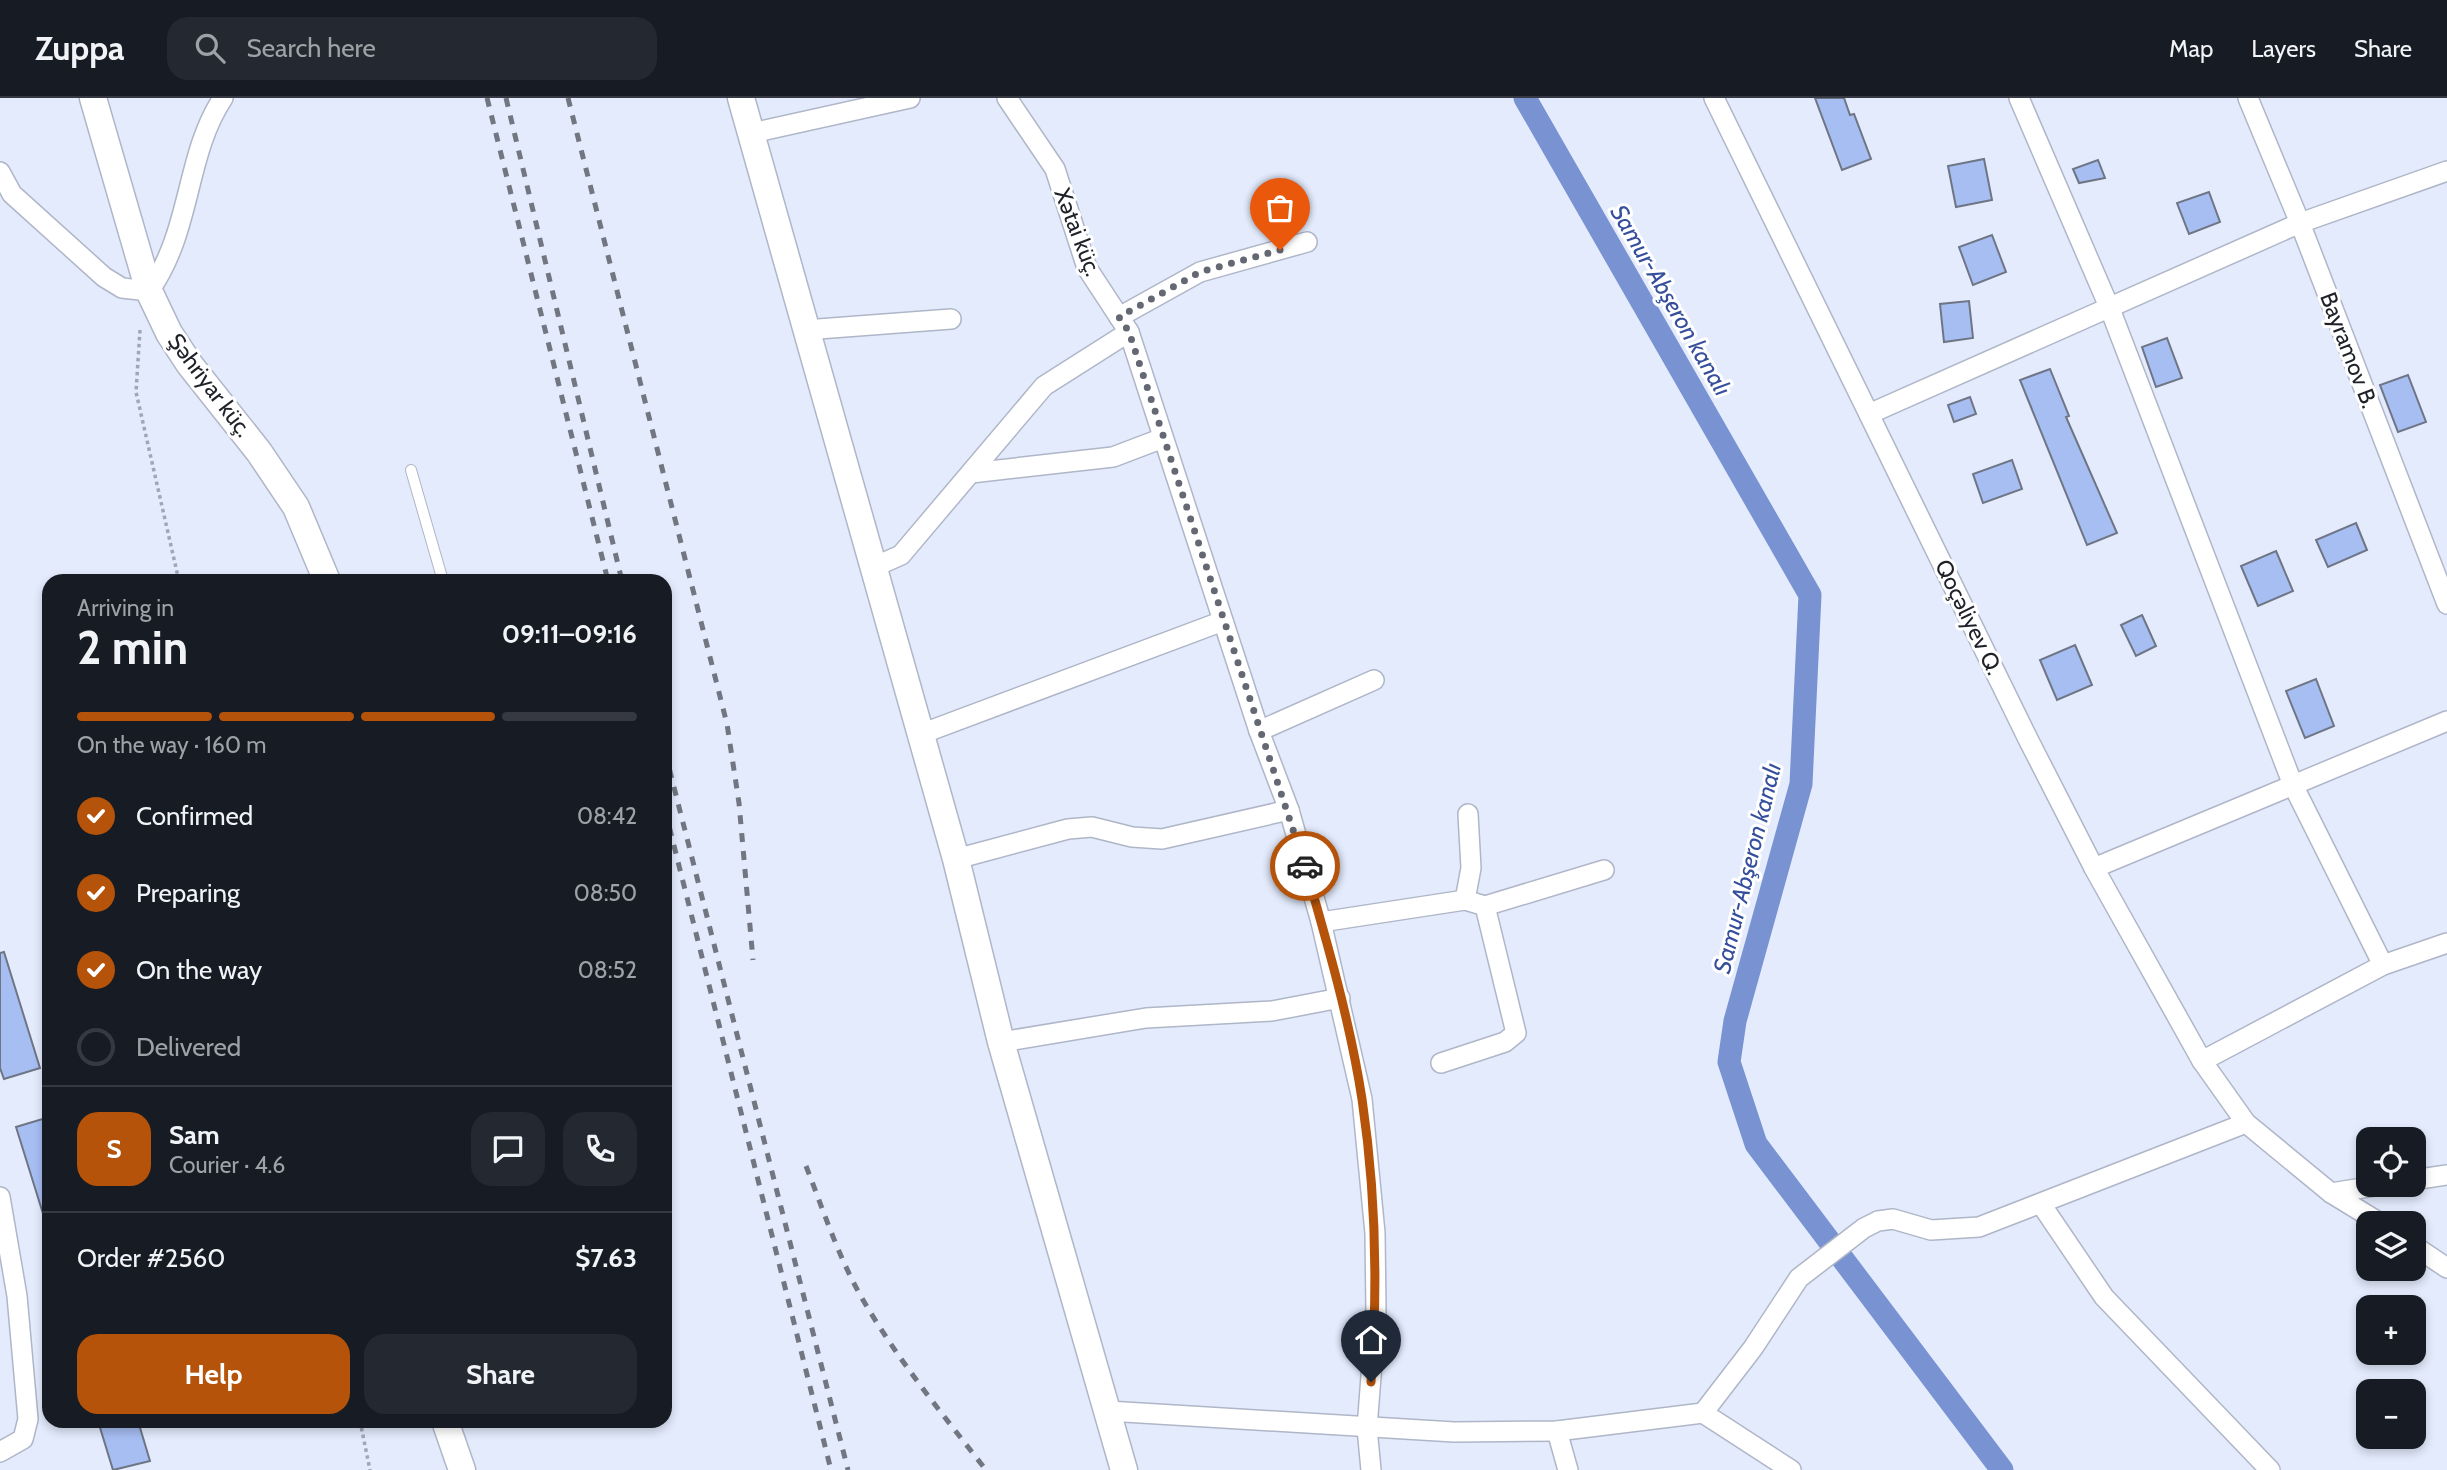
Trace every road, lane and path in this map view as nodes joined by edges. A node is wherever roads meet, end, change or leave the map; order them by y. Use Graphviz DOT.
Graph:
graph roads {
  1 [pos="93,98"];
  2 [pos="223,98"];
  3 [pos="741,98"];
  4 [pos="910,98"];
  5 [pos="1007,98"];
  6 [pos="1714,98"];
  7 [pos="2019,98"];
  8 [pos="2248,98"];
  9 [pos="752,133"];
  10 [pos="2447,171"];
  11 [pos="0,172"];
  12 [pos="2300,223"];
  13 [pos="1307,242"];
  14 [pos="149,291"];
  15 [pos="2110,309"];
  16 [pos="951,319"];
  17 [pos="1124,325"];
  18 [pos="805,330"];
  19 [pos="1869,414"];
  20 [pos="1163,438"];
  21 [pos="411,470"];
  22 [pos="971,472"];
  23 [pos="874,568"];
  24 [pos="178,574"];
  25 [pos="324,574"];
  26 [pos="441,574"];
  27 [pos="2447,604"];
  28 [pos="1223,621"];
  29 [pos="1374,680"];
  30 [pos="2447,721"];
  31 [pos="1259,731"];
  32 [pos="921,734"];
  33 [pos="2293,785"];
  34 [pos="1289,810"];
  35 [pos="1468,814"];
  36 [pos="956,859"];
  37 [pos="2094,868"];
  38 [pos="1604,870"];
  39 [pos="1465,900"];
  40 [pos="1485,906"];
  41 [pos="1321,922"];
  42 [pos="2447,943"];
  43 [pos="2383,965"];
  44 [pos="1340,998"];
  45 [pos="1001,1042"];
  46 [pos="2202,1061"];
  47 [pos="1441,1063"];
  48 [pos="2246,1123"];
  49 [pos="2447,1175"];
  50 [pos="2426,1178"];
  51 [pos="2356,1188"];
  52 [pos="2330,1192"];
  53 [pos="0,1197"];
  54 [pos="2041,1204"];
  55 [pos="2361,1211"];
  56 [pos="2426,1254"];
  57 [pos="2447,1268"];
  58 [pos="1108,1411"];
  59 [pos="1703,1413"];
  60 [pos="361,1428"];
  61 [pos="448,1428"];
  62 [pos="1367,1428"];
  63 [pos="1557,1431"];
  64 [pos="0,1452"];
  65 [pos="370,1470"];
  66 [pos="462,1470"];
  67 [pos="1124,1470"];
  68 [pos="1371,1470"];
  69 [pos="1568,1470"];
  70 [pos="1791,1470"];
  71 [pos="2270,1470"];
  1 -- 14 [label="street, Şəhriyar küç."];
  2 -- 14 [label="street"];
  3 -- 9 [label="street"];
  4 -- 9 [label="street"];
  5 -- 17 [label="street, Xətai küç."];
  6 -- 19 [label="street, Qoçəliyev Q."];
  7 -- 15 [label="street"];
  8 -- 12 [label="street, Bayramov B."];
  9 -- 18 [label="street"];
  10 -- 12 [label="street"];
  11 -- 14 [label="street"];
  12 -- 15 [label="street"];
  12 -- 27 [label="street, Bayramov B."];
  13 -- 17 [label="street"];
  14 -- 24 [label="path"];
  14 -- 25 [label="street, Şəhriyar küç."];
  15 -- 19 [label="street"];
  15 -- 33 [label="street"];
  16 -- 18 [label="street"];
  17 -- 20 [label="street, Xətai küç."];
  17 -- 22 [label="street"];
  18 -- 23 [label="street"];
  19 -- 37 [label="street, Qoçəliyev Q."];
  20 -- 22 [label="street"];
  20 -- 28 [label="street, Xətai küç."];
  21 -- 26 [label="lane"];
  22 -- 23 [label="street"];
  23 -- 32 [label="street"];
  28 -- 31 [label="street, Xətai küç."];
  28 -- 32 [label="street"];
  29 -- 31 [label="street"];
  30 -- 33 [label="street"];
  31 -- 34 [label="street, Xətai küç."];
  32 -- 36 [label="street"];
  33 -- 37 [label="street"];
  33 -- 43 [label="street"];
  34 -- 36 [label="street"];
  34 -- 41 [label="street, Xətai küç."];
  35 -- 39 [label="street"];
  36 -- 45 [label="street"];
  37 -- 46 [label="street, Qoçəliyev Q."];
  38 -- 40 [label="street"];
  39 -- 40 [label="street"];
  39 -- 41 [label="street"];
  40 -- 47 [label="street"];
  41 -- 44 [label="street, Xətai küç."];
  42 -- 43 [label="street"];
  43 -- 46 [label="street"];
  44 -- 45 [label="street"];
  44 -- 62 [label="street, Xətai küç."];
  45 -- 58 [label="street"];
  46 -- 48 [label="street, Qoçəliyev Q."];
  48 -- 52 [label="street, Qoçəliyev Q."];
  48 -- 54 [label="street"];
  49 -- 50 [label="street"];
  51 -- 52 [label="street"];
  52 -- 55 [label="street, Qoçəliyev Q."];
  53 -- 64 [label="street"];
  54 -- 59 [label="street"];
  54 -- 71 [label="street"];
  56 -- 57 [label="street"];
  58 -- 62 [label="street"];
  58 -- 67 [label="street"];
  59 -- 63 [label="street"];
  59 -- 70 [label="street"];
  60 -- 65 [label="path"];
  61 -- 66 [label="street"];
  62 -- 63 [label="street"];
  62 -- 68 [label="street, Xətai küç."];
  63 -- 69 [label="street"];
}
